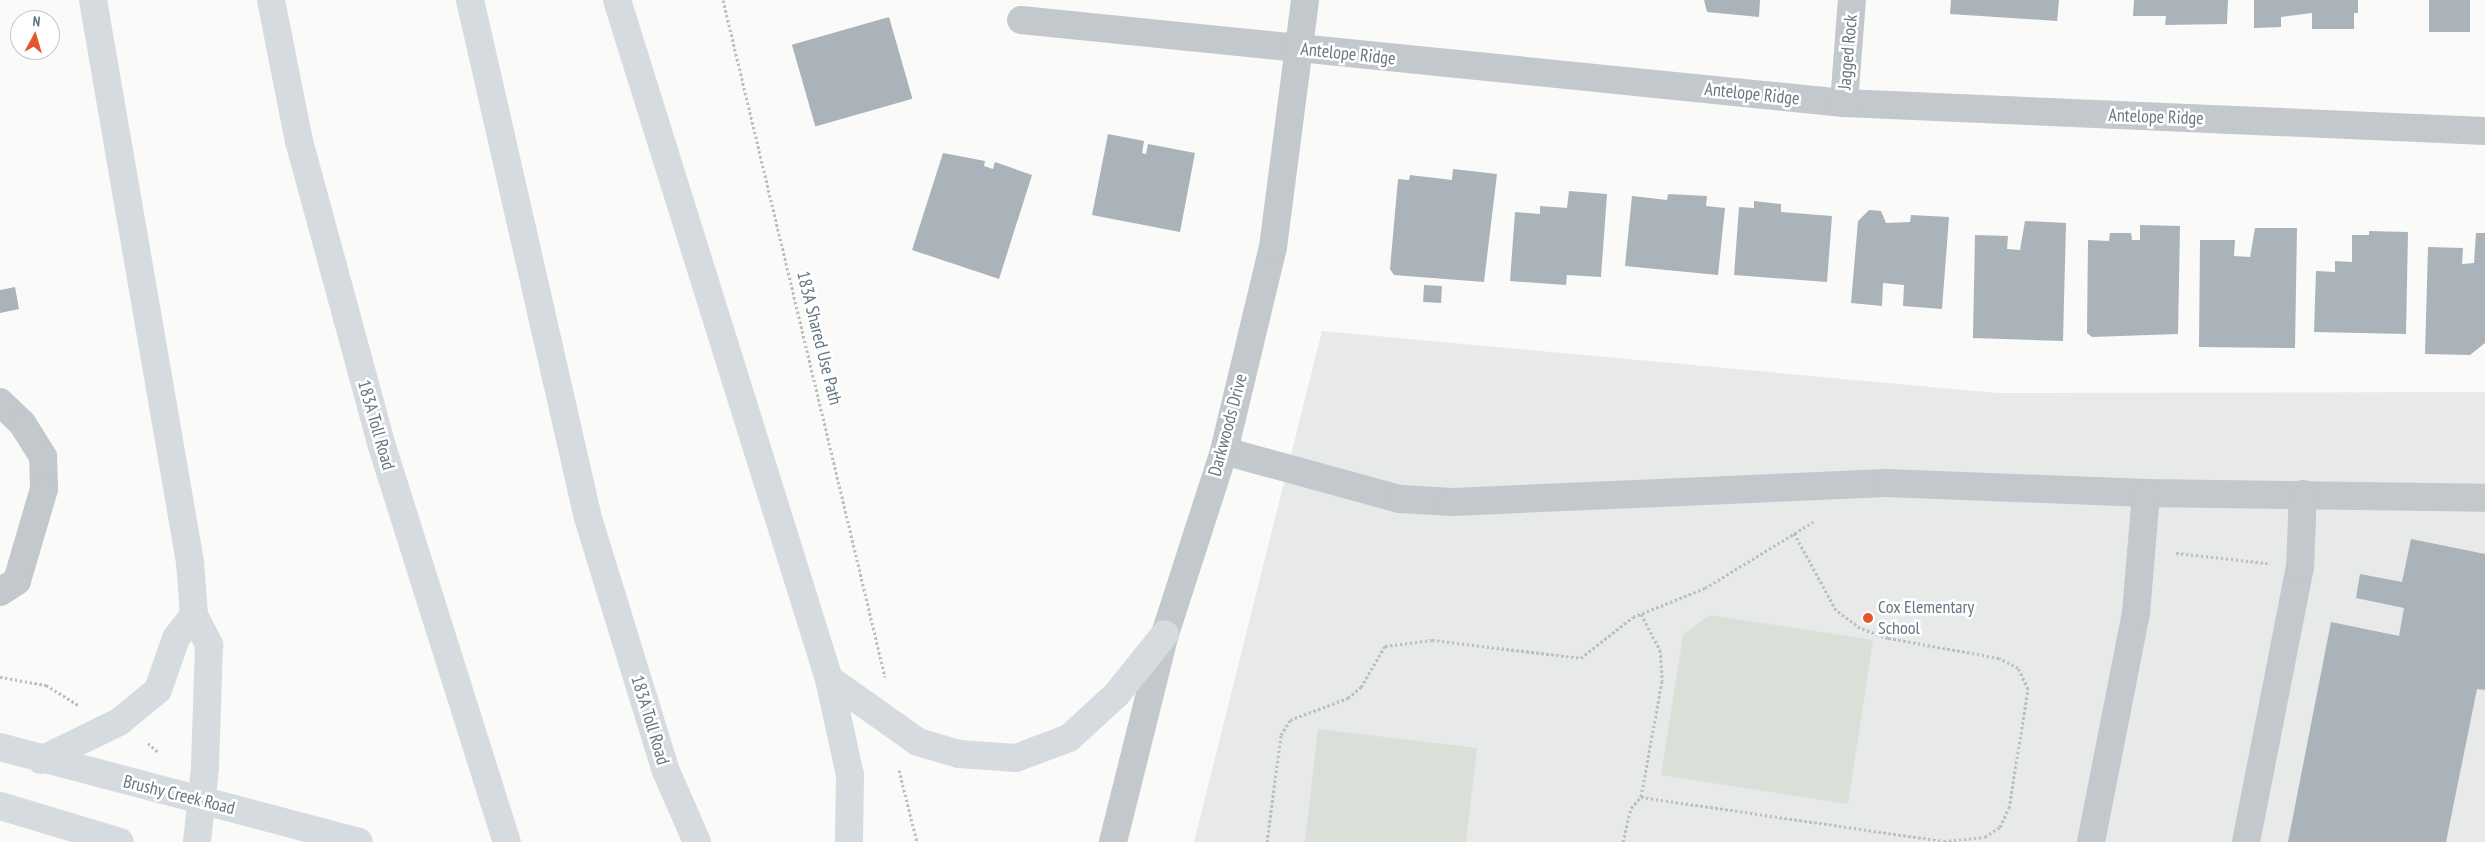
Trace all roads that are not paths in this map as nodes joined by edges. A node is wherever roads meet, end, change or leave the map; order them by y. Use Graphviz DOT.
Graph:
graph roads {
  1 [pos="93,0"];
  2 [pos="272,0"];
  3 [pos="470,0"];
  4 [pos="617,0"];
  5 [pos="1305,0"];
  6 [pos="1852,0"];
  7 [pos="1021,20"];
  8 [pos="1300,50"];
  9 [pos="1844,103"];
  10 [pos="2485,131"];
  11 [pos="0,402"];
  12 [pos="1224,450"];
  13 [pos="2146,493"];
  14 [pos="2303,494"];
  15 [pos="2485,498"];
  16 [pos="0,592"];
  17 [pos="194,615"];
  18 [pos="1165,634"];
  19 [pos="830,679"];
  20 [pos="0,747"];
  21 [pos="41,760"];
  22 [pos="203,801"];
  23 [pos="0,806"];
  24 [pos="120,842"];
  25 [pos="197,842"];
  26 [pos="358,842"];
  27 [pos="507,842"];
  28 [pos="697,842"];
  29 [pos="849,842"];
  30 [pos="1113,842"];
  31 [pos="2090,842"];
  32 [pos="2246,842"];
  1 -- 17 [label="main road"];
  2 -- 27 [label="main road, 183A Toll Road"];
  3 -- 28 [label="main road, 183A Toll Road"];
  4 -- 19 [label="main road"];
  5 -- 8 [label="street, Darkwoods Drive"];
  6 -- 9 [label="street, Jagged Rock"];
  7 -- 8 [label="street, Antelope Ridge"];
  8 -- 9 [label="street, Antelope Ridge"];
  8 -- 12 [label="street, Darkwoods Drive"];
  9 -- 10 [label="street, Antelope Ridge"];
  11 -- 16 [label="street"];
  12 -- 13 [label="street"];
  12 -- 18 [label="street, Darkwoods Drive"];
  13 -- 14 [label="street"];
  13 -- 31 [label="street"];
  14 -- 15 [label="street"];
  14 -- 32 [label="street"];
  17 -- 21 [label="main road"];
  17 -- 22 [label="main road"];
  18 -- 19 [label="main road"];
  18 -- 30 [label="street, Darkwoods Drive"];
  19 -- 29 [label="main road"];
  20 -- 21 [label="main road, Brushy Creek Road"];
  21 -- 22 [label="main road, Brushy Creek Road"];
  22 -- 25 [label="main road"];
  22 -- 26 [label="main road, Brushy Creek Road"];
  23 -- 24 [label="main road"];
}
